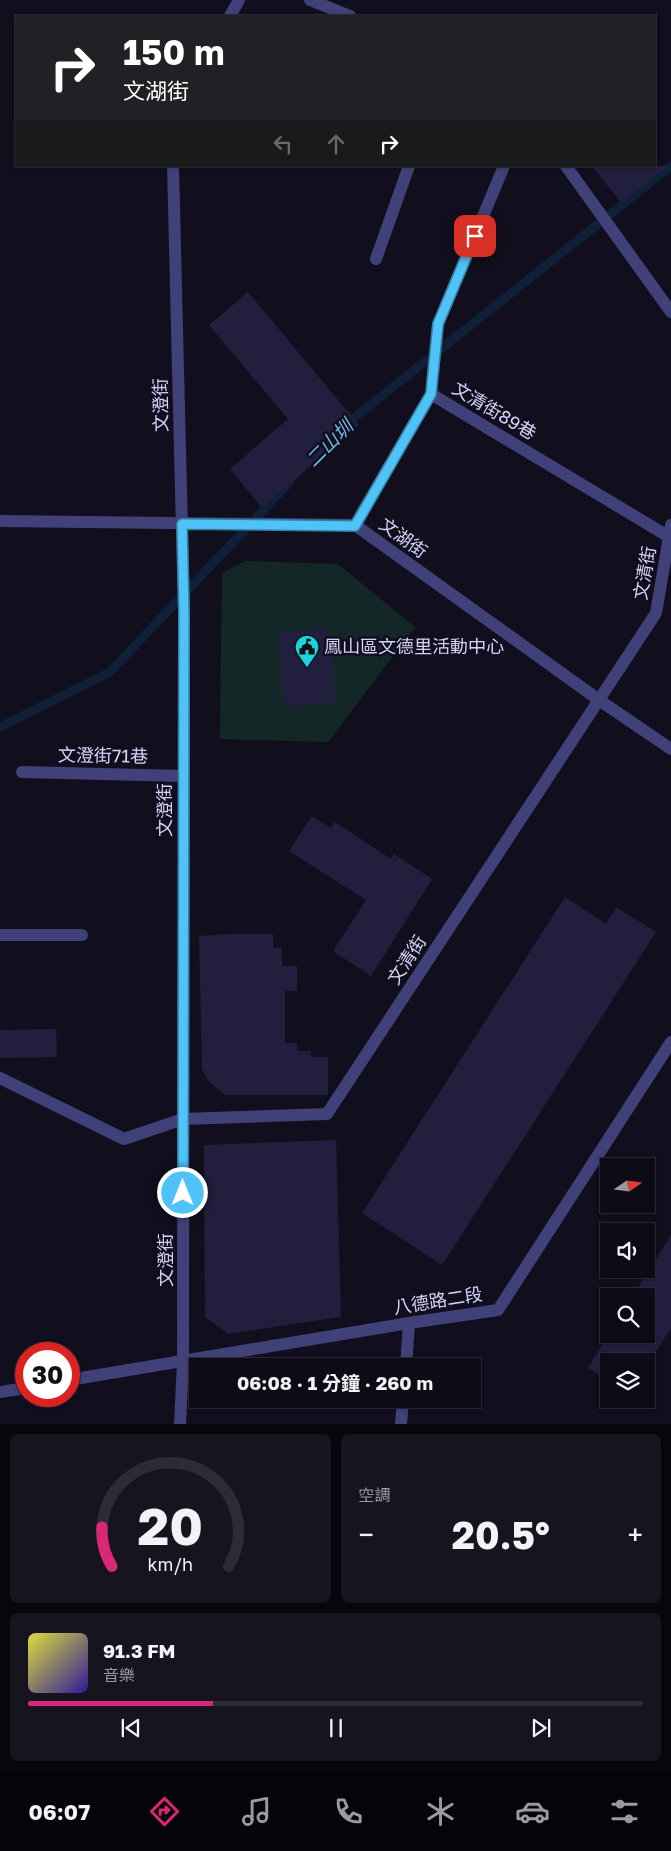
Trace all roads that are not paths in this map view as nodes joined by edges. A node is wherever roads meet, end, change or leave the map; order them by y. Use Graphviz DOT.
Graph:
graph roads {
  1 [pos="240,0"];
  2 [pos="310,0"];
  3 [pos="231,15"];
  4 [pos="348,15"];
  5 [pos="173,167"];
  6 [pos="409,167"];
  7 [pos="504,167"];
  8 [pos="567,167"];
  9 [pos="376,259"];
  10 [pos="671,312"];
  11 [pos="431,394"];
  12 [pos="0,521"];
  13 [pos="182,524"];
  14 [pos="355,526"];
  15 [pos="670,533"];
  16 [pos="599,700"];
  17 [pos="671,749"];
  18 [pos="22,772"];
  19 [pos="182,776"];
  20 [pos="0,935"];
  21 [pos="82,935"];
  22 [pos="671,1042"];
  23 [pos="0,1078"];
  24 [pos="184,1119"];
  25 [pos="409,1323"];
  26 [pos="407,1358"];
  27 [pos="183,1361"];
  28 [pos="80,1378"];
  29 [pos="15,1390"];
  30 [pos="0,1392"];
  31 [pos="402,1408"];
  32 [pos="180,1424"];
  33 [pos="401,1424"];
  1 -- 3 [label="street"];
  2 -- 4 [label="street"];
  5 -- 13 [label="street, 文澄街"];
  6 -- 9 [label="street"];
  7 -- 11 [label="street"];
  8 -- 10 [label="street"];
  11 -- 14 [label="street, 文清街89巷"];
  11 -- 15 [label="street, 文清街89巷"];
  12 -- 13 [label="street, 文湖街"];
  13 -- 14 [label="street, 文湖街"];
  13 -- 19 [label="street, 文澄街"];
  14 -- 16 [label="street, 文湖街"];
  15 -- 16 [label="street, 文清街"];
  16 -- 17 [label="street, 文湖街"];
  16 -- 24 [label="street, 文清街"];
  18 -- 19 [label="street, 文澄街71巷"];
  19 -- 24 [label="street, 文澄街"];
  20 -- 21 [label="street"];
  22 -- 25 [label="street, 八德路二段"];
  23 -- 24 [label="street, 文清街"];
  24 -- 27 [label="street, 文澄街"];
  25 -- 26 [label="street"];
  25 -- 27 [label="street, 八德路二段"];
  27 -- 28 [label="street, 八德路二段"];
  27 -- 32 [label="street, 文澄街"];
  29 -- 30 [label="street"];
  31 -- 33 [label="street"];
}
